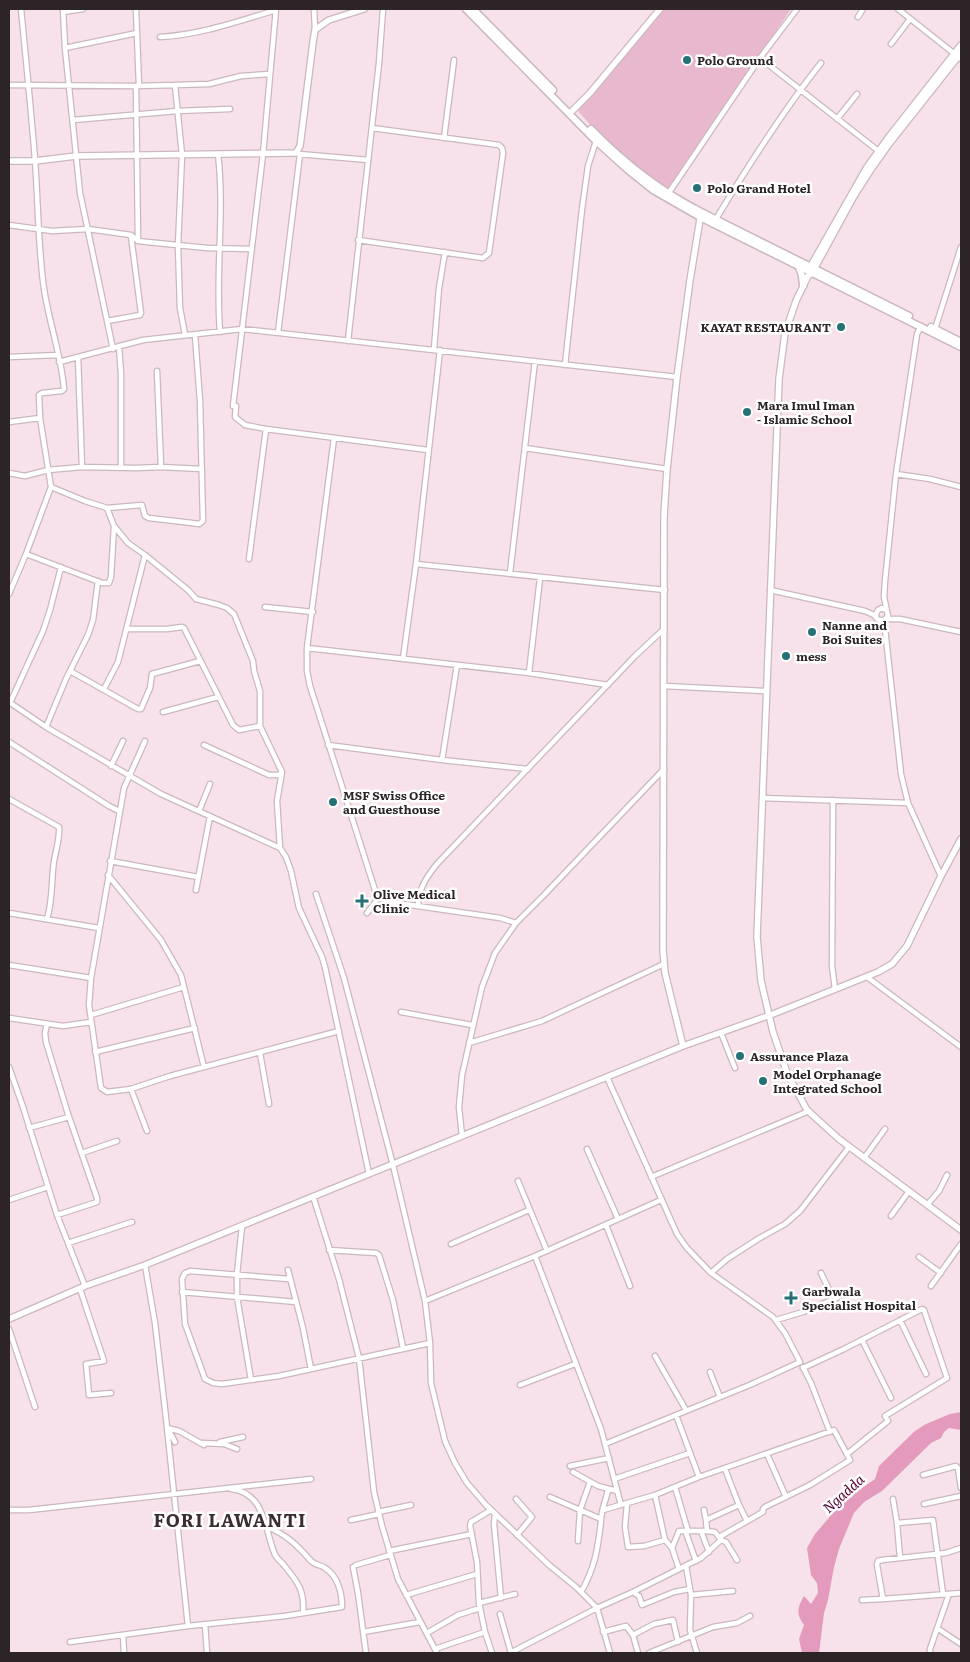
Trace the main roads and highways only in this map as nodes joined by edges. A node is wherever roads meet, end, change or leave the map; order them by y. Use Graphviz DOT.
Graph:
graph roads {
  1 [pos="466,9"];
  2 [pos="472,9"];
  3 [pos="572,112"];
  4 [pos="701,215"];
  5 [pos="799,267"];
  6 [pos="810,271"];
  7 [pos="803,286"];
  8 [pos="961,342"];
  9 [pos="961,347"];
  1 -- 3 [label="main road"];
  2 -- 3 [label="main road"];
  3 -- 4 [label="main road"];
  3 -- 4 [label="main road"];
  4 -- 5 [label="main road"];
  4 -- 6 [label="main road"];
  5 -- 6 [label="main road"];
  5 -- 7 [label="main road"];
  6 -- 8 [label="main road"];
  6 -- 9 [label="main road"];
}
